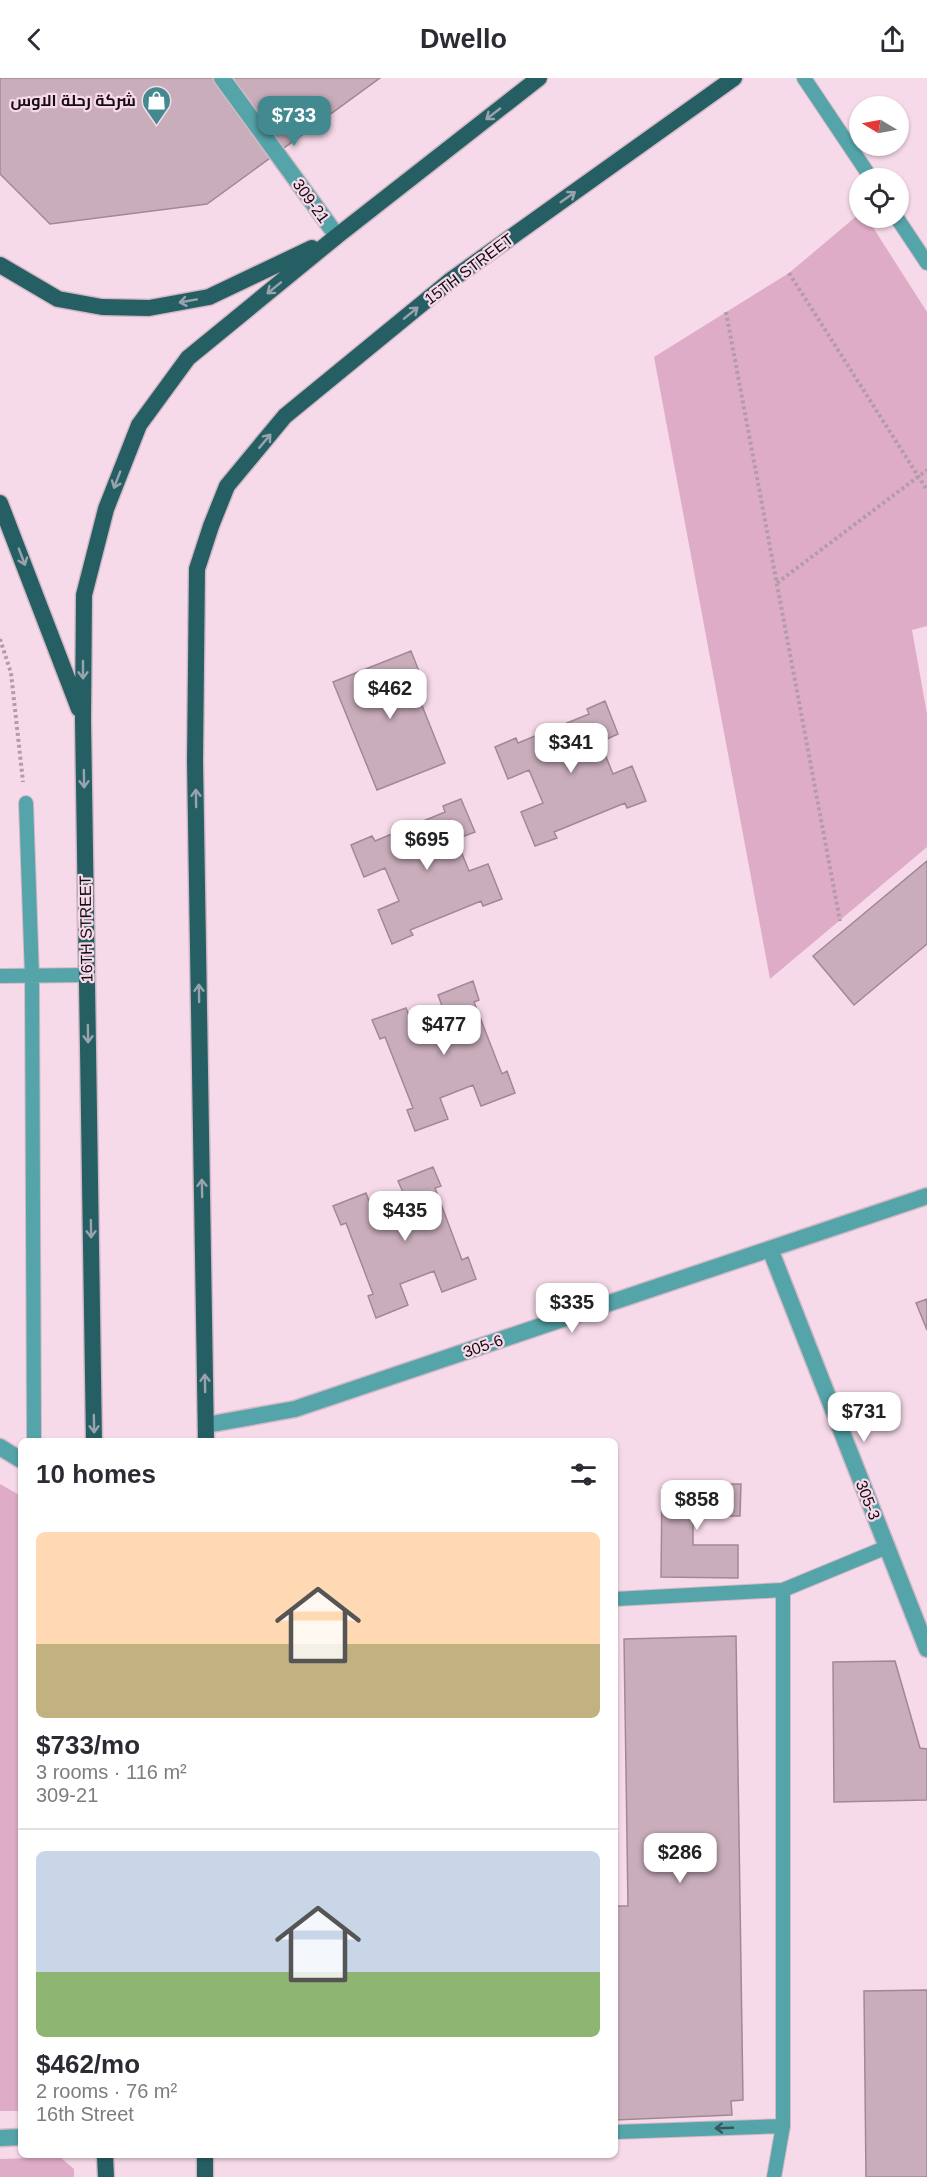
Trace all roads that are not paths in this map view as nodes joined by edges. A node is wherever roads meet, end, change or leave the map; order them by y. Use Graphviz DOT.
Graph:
graph roads {
  1 [pos="222,78"];
  2 [pos="539,78"];
  3 [pos="734,78"];
  4 [pos="804,78"];
  5 [pos="864,168"];
  6 [pos="904,228"];
  7 [pos="337,236"];
  8 [pos="927,263"];
  9 [pos="0,265"];
  10 [pos="0,503"];
  11 [pos="83,720"];
  12 [pos="26,803"];
  13 [pos="87,975"];
  14 [pos="0,976"];
  15 [pos="32,976"];
  16 [pos="927,1196"];
  17 [pos="770,1249"];
  18 [pos="206,1433"];
  19 [pos="34,1438"];
  20 [pos="94,1438"];
  21 [pos="0,1447"];
  22 [pos="18,1458"];
  23 [pos="887,1547"];
  24 [pos="783,1590"];
  25 [pos="618,1599"];
  26 [pos="927,1649"];
  27 [pos="783,2126"];
  28 [pos="618,2132"];
  29 [pos="18,2137"];
  30 [pos="0,2138"];
  31 [pos="105,2158"];
  32 [pos="205,2158"];
  33 [pos="105,2177"];
  34 [pos="205,2177"];
  35 [pos="774,2177"];
  1 -- 7 [label="street, 309-21"];
  2 -- 7 [label="main road, one-way"];
  18 -- 3 [label="main road, 15TH STREET, one-way"];
  4 -- 5 [label="lane"];
  6 -- 8 [label="lane"];
  7 -- 9 [label="main road, one-way"];
  7 -- 11 [label="main road, 16TH STREET, one-way"];
  10 -- 11 [label="main road, one-way"];
  11 -- 13 [label="main road, 16TH STREET, one-way"];
  12 -- 15 [label="lane"];
  13 -- 15 [label="lane"];
  13 -- 20 [label="main road, 16TH STREET, one-way"];
  14 -- 15 [label="lane"];
  15 -- 19 [label="lane"];
  16 -- 17 [label="street, 305-6"];
  17 -- 18 [label="street, 305-6"];
  17 -- 23 [label="street, 305-3"];
  21 -- 22 [label="street"];
  23 -- 24 [label="lane"];
  23 -- 26 [label="street, 305-3"];
  24 -- 25 [label="lane"];
  24 -- 27 [label="lane"];
  27 -- 28 [label="lane, one-way"];
  27 -- 35 [label="lane"];
  29 -- 30 [label="street"];
  31 -- 33 [label="main road"];
  32 -- 34 [label="main road"];
}
